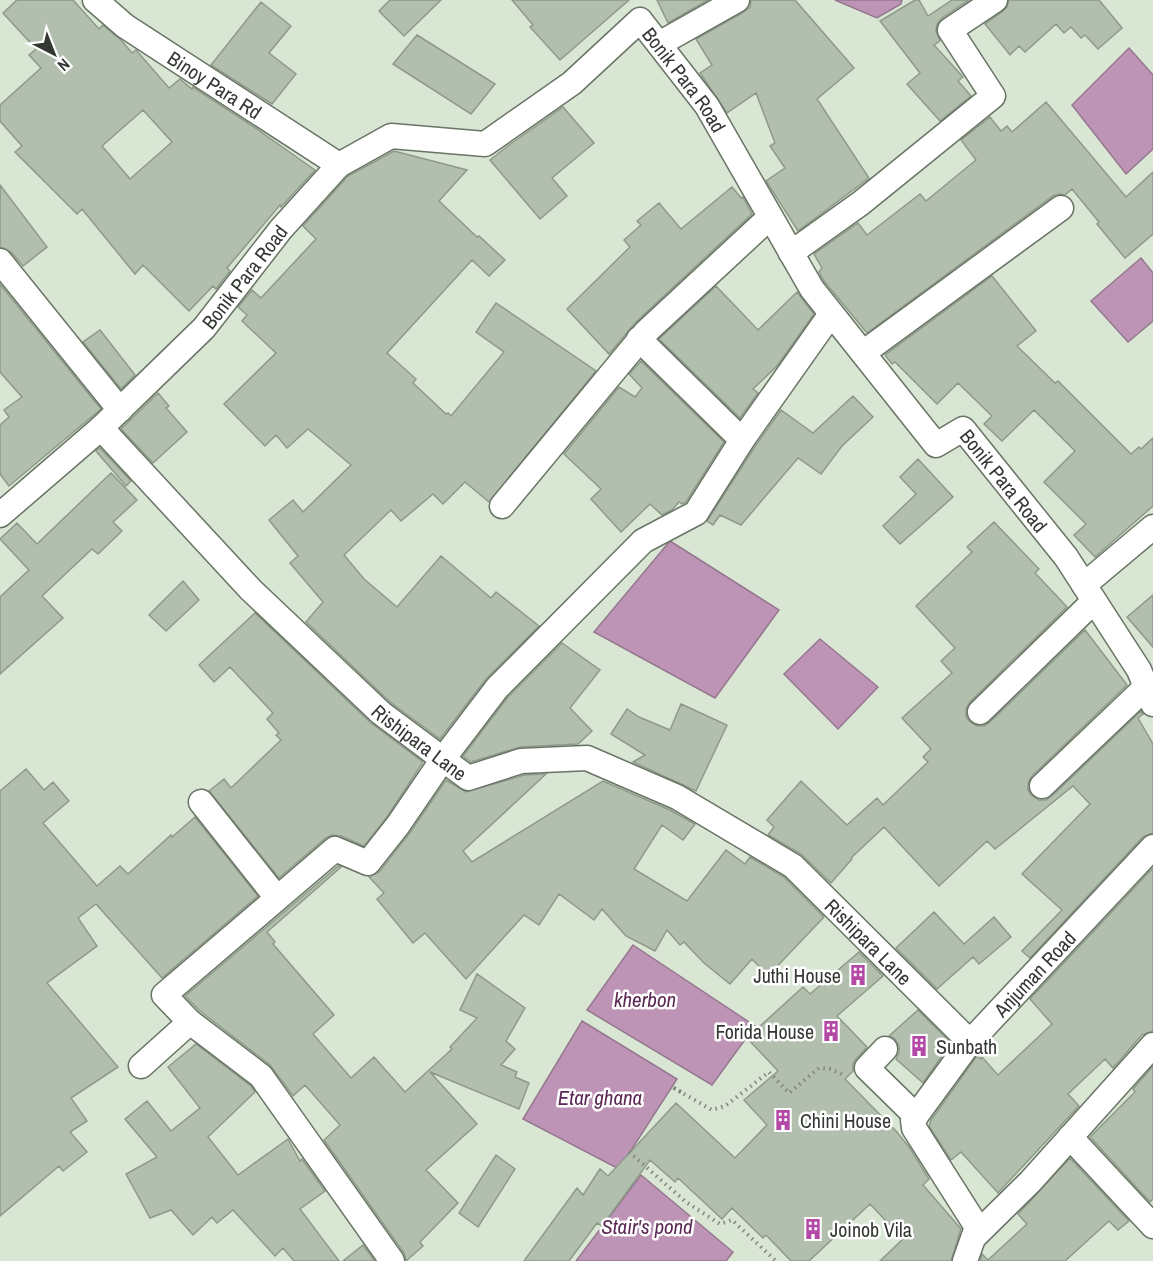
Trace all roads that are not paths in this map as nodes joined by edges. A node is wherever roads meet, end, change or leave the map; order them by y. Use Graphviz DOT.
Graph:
graph roads {
  1 [pos="95,0"];
  2 [pos="737,0"];
  3 [pos="994,0"];
  4 [pos="637,10"];
  5 [pos="659,44"];
  6 [pos="339,165"];
  7 [pos="1061,208"];
  8 [pos="770,217"];
  9 [pos="791,253"];
  10 [pos="0,261"];
  11 [pos="831,314"];
  12 [pos="639,339"];
  13 [pos="863,353"];
  14 [pos="120,410"];
  15 [pos="101,428"];
  16 [pos="742,440"];
  17 [pos="4,503"];
  18 [pos="502,506"];
  19 [pos="1153,527"];
  20 [pos="1089,593"];
  21 [pos="1148,679"];
  22 [pos="980,712"];
  23 [pos="443,759"];
  24 [pos="1042,786"];
  25 [pos="201,802"];
  26 [pos="1153,847"];
  27 [pos="277,898"];
  28 [pos="190,1022"];
  29 [pos="970,1042"];
  30 [pos="885,1049"];
  31 [pos="1150,1055"];
  32 [pos="141,1066"];
  33 [pos="916,1116"];
  34 [pos="1070,1137"];
  35 [pos="1153,1226"];
  36 [pos="974,1237"];
  37 [pos="392,1261"];
  38 [pos="965,1261"];
  1 -- 6 [label="street, Binoy Para Rd"];
  2 -- 5 [label="street"];
  3 -- 9 [label="street"];
  4 -- 5 [label="street, Bonik Para Road"];
  4 -- 6 [label="street, Bonik Para Road"];
  5 -- 8 [label="street, Bonik Para Road"];
  6 -- 14 [label="street, Bonik Para Road"];
  7 -- 13 [label="street"];
  8 -- 9 [label="street, Bonik Para Road"];
  8 -- 12 [label="street"];
  9 -- 11 [label="street, Bonik Para Road"];
  10 -- 14 [label="street"];
  11 -- 13 [label="street, Bonik Para Road"];
  11 -- 16 [label="street"];
  12 -- 16 [label="street"];
  12 -- 18 [label="street"];
  13 -- 20 [label="street, Bonik Para Road"];
  14 -- 15 [label="street, Bonik Para Road"];
  15 -- 17 [label="street, Bonik Para Road"];
  15 -- 23 [label="street, Rishipara Lane"];
  16 -- 23 [label="street"];
  19 -- 20 [label="street"];
  20 -- 21 [label="street, Bonik Para Road"];
  20 -- 22 [label="street"];
  21 -- 24 [label="street"];
  23 -- 27 [label="street"];
  23 -- 29 [label="street, Rishipara Lane"];
  25 -- 27 [label="street"];
  26 -- 29 [label="street, Anjuman Road"];
  27 -- 28 [label="street"];
  28 -- 32 [label="street"];
  28 -- 37 [label="street"];
  29 -- 33 [label="street, Anjuman Road"];
  30 -- 33 [label="street"];
  31 -- 34 [label="street"];
  33 -- 36 [label="street"];
  34 -- 35 [label="street"];
  34 -- 36 [label="street"];
  36 -- 38 [label="street"];
}
